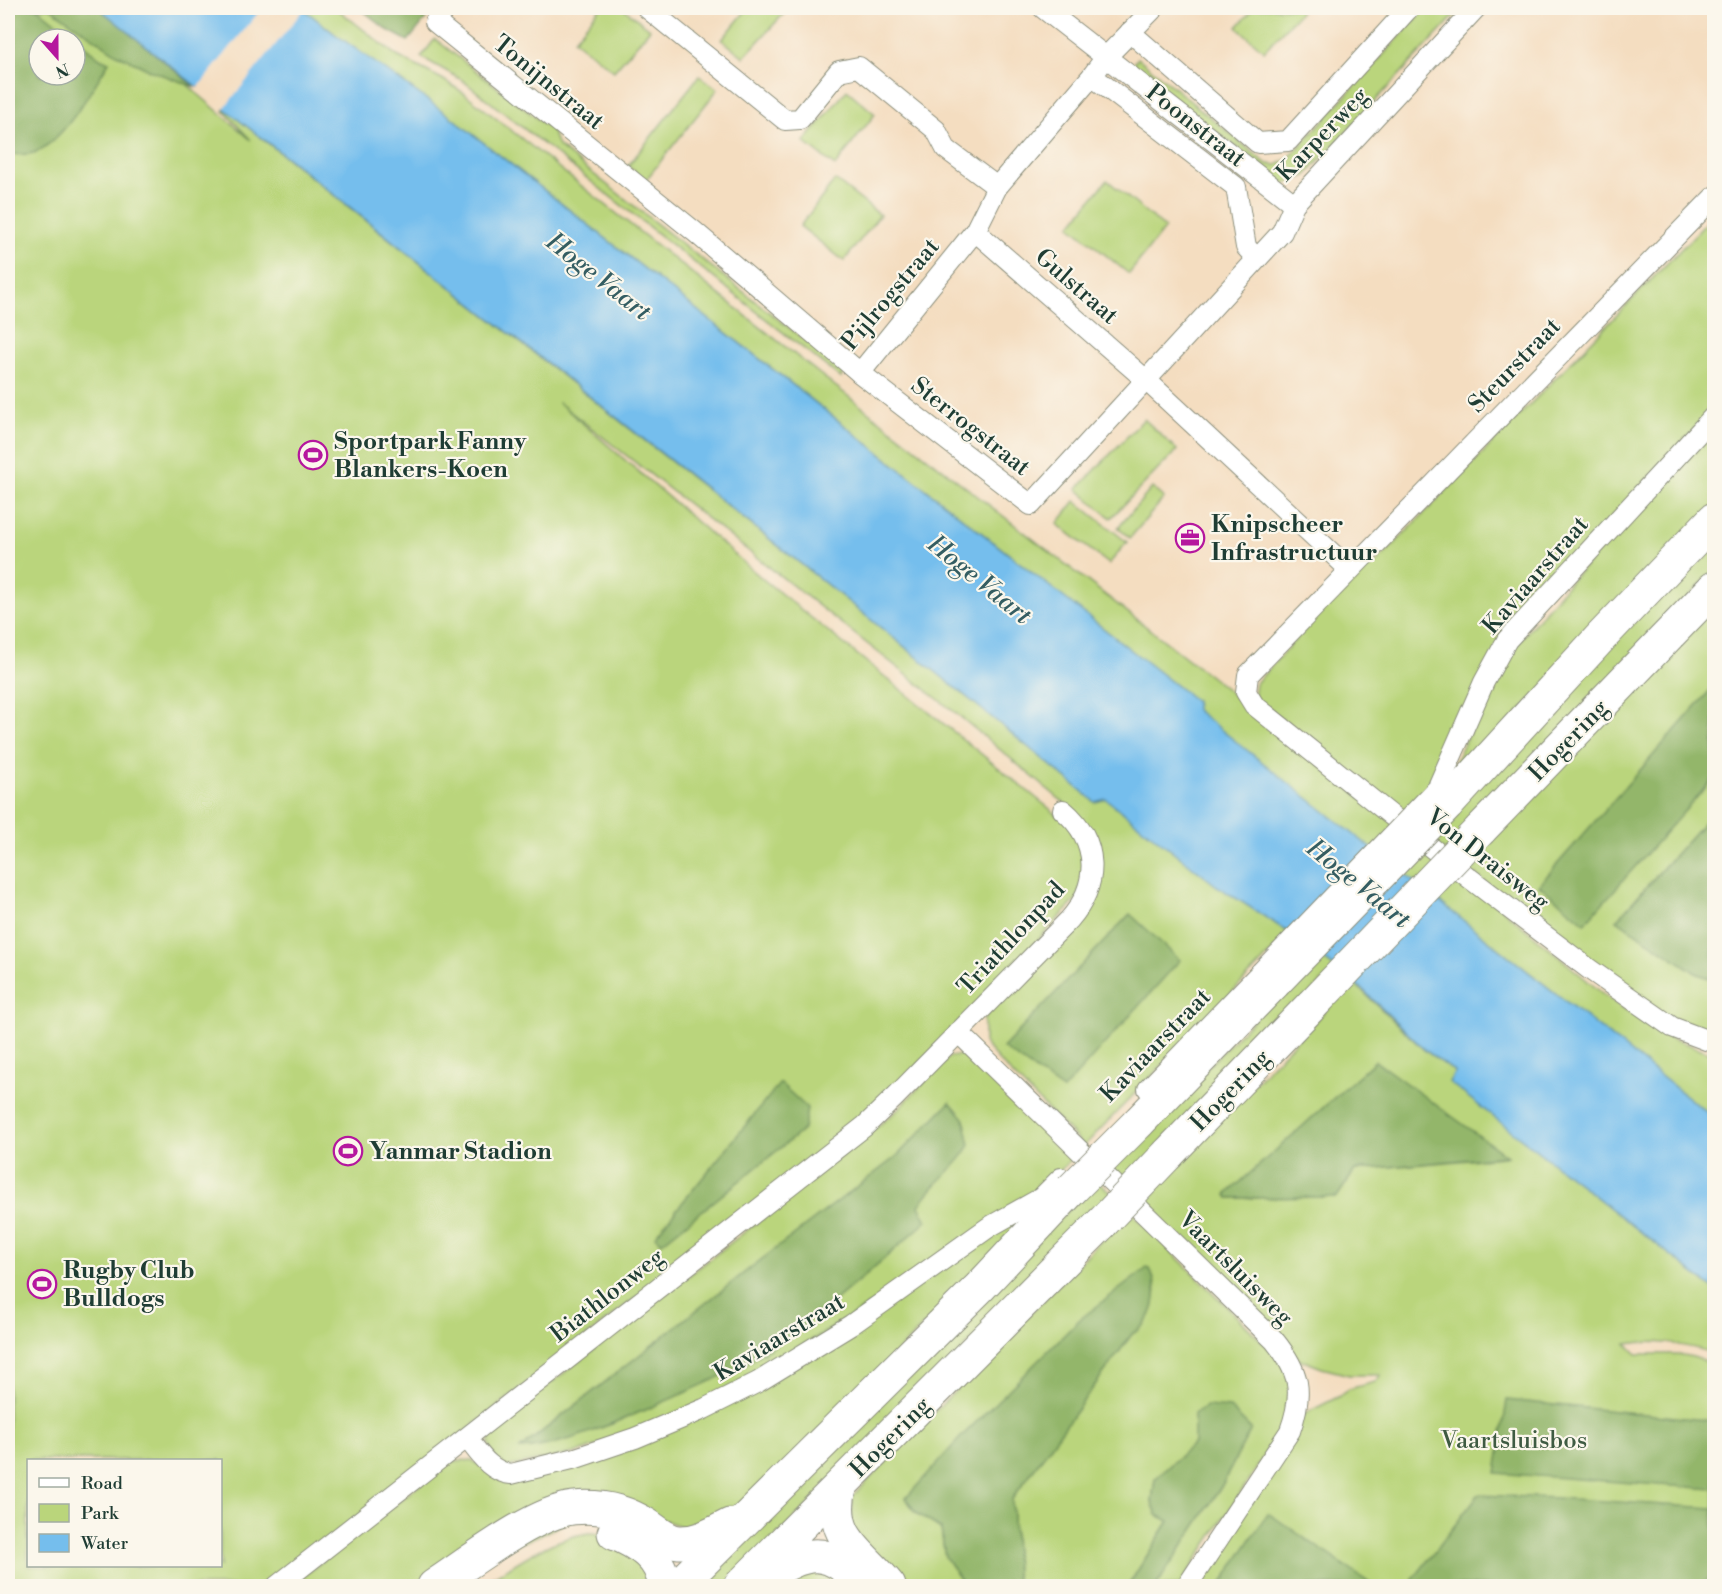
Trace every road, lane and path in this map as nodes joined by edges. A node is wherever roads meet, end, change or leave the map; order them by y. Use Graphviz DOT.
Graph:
graph roads {
  1 [pos="446,8"];
  2 [pos="647,8"];
  3 [pos="1043,8"];
  4 [pos="1154,8"];
  5 [pos="1409,8"];
  6 [pos="1476,8"];
  7 [pos="1130,32"];
  8 [pos="1106,57"];
  9 [pos="1092,76"];
  10 [pos="616,170"];
  11 [pos="997,187"];
  12 [pos="1714,197"];
  13 [pos="1294,204"];
  14 [pos="975,231"];
  15 [pos="1257,259"];
  16 [pos="860,373"];
  17 [pos="1146,380"];
  18 [pos="1714,416"];
  19 [pos="1714,519"];
  20 [pos="1350,570"];
  21 [pos="1714,588"];
  22 [pos="1246,692"];
  23 [pos="1442,797"];
  24 [pos="1063,810"];
  25 [pos="958,1032"];
  26 [pos="1714,1043"];
  27 [pos="1066,1184"];
  28 [pos="467,1438"];
  29 [pos="840,1488"];
  30 [pos="750,1514"];
  31 [pos="278,1587"];
  32 [pos="434,1587"];
  33 [pos="469,1587"];
  34 [pos="664,1587"];
  35 [pos="678,1587"];
  36 [pos="740,1587"];
  37 [pos="747,1587"];
  38 [pos="864,1587"];
  39 [pos="889,1587"];
  40 [pos="1187,1587"];
  1 -- 10 [label="street, Tonijnstraat"];
  2 -- 11 [label="street"];
  3 -- 8 [label="street, Karperweg"];
  4 -- 7 [label="street, Pijlrogstraat"];
  5 -- 7 [label="street"];
  6 -- 13 [label="street, Karperweg"];
  7 -- 8 [label="street, Pijlrogstraat"];
  8 -- 9 [label="street, Pijlrogstraat"];
  8 -- 13 [label="street, Karperweg"];
  9 -- 11 [label="street, Pijlrogstraat"];
  9 -- 15 [label="street, Poonstraat"];
  10 -- 16 [label="street, Pijlrogstraat"];
  11 -- 14 [label="street, Pijlrogstraat"];
  12 -- 20 [label="street, Steurstraat"];
  13 -- 15 [label="street"];
  14 -- 16 [label="street, Pijlrogstraat"];
  14 -- 17 [label="street, Gulstraat"];
  15 -- 17 [label="street"];
  16 -- 17 [label="street, Sterrogstraat"];
  17 -- 20 [label="street"];
  18 -- 23 [label="street, Kaviaarstraat"];
  19 -- 23 [label="highway, Hogering"];
  20 -- 22 [label="street, Steurstraat"];
  21 -- 29 [label="highway, Hogering, bridge"];
  22 -- 26 [label="street, Von Draisweg"];
  23 -- 27 [label="highway, Hogering, bridge"];
  24 -- 25 [label="street, Triathlonpad"];
  25 -- 28 [label="street, Biathlonweg"];
  25 -- 40 [label="street, Vaartsluisweg"];
  27 -- 28 [label="street, Kaviaarstraat"];
  27 -- 30 [label="highway, Hogering"];
  28 -- 31 [label="street, Biathlonweg"];
  29 -- 36 [label="highway, Hogering"];
  29 -- 39 [label="highway"];
  30 -- 32 [label="highway"];
  30 -- 35 [label="highway, Hogering"];
  33 -- 34 [label="highway"];
  37 -- 38 [label="highway"];
}
